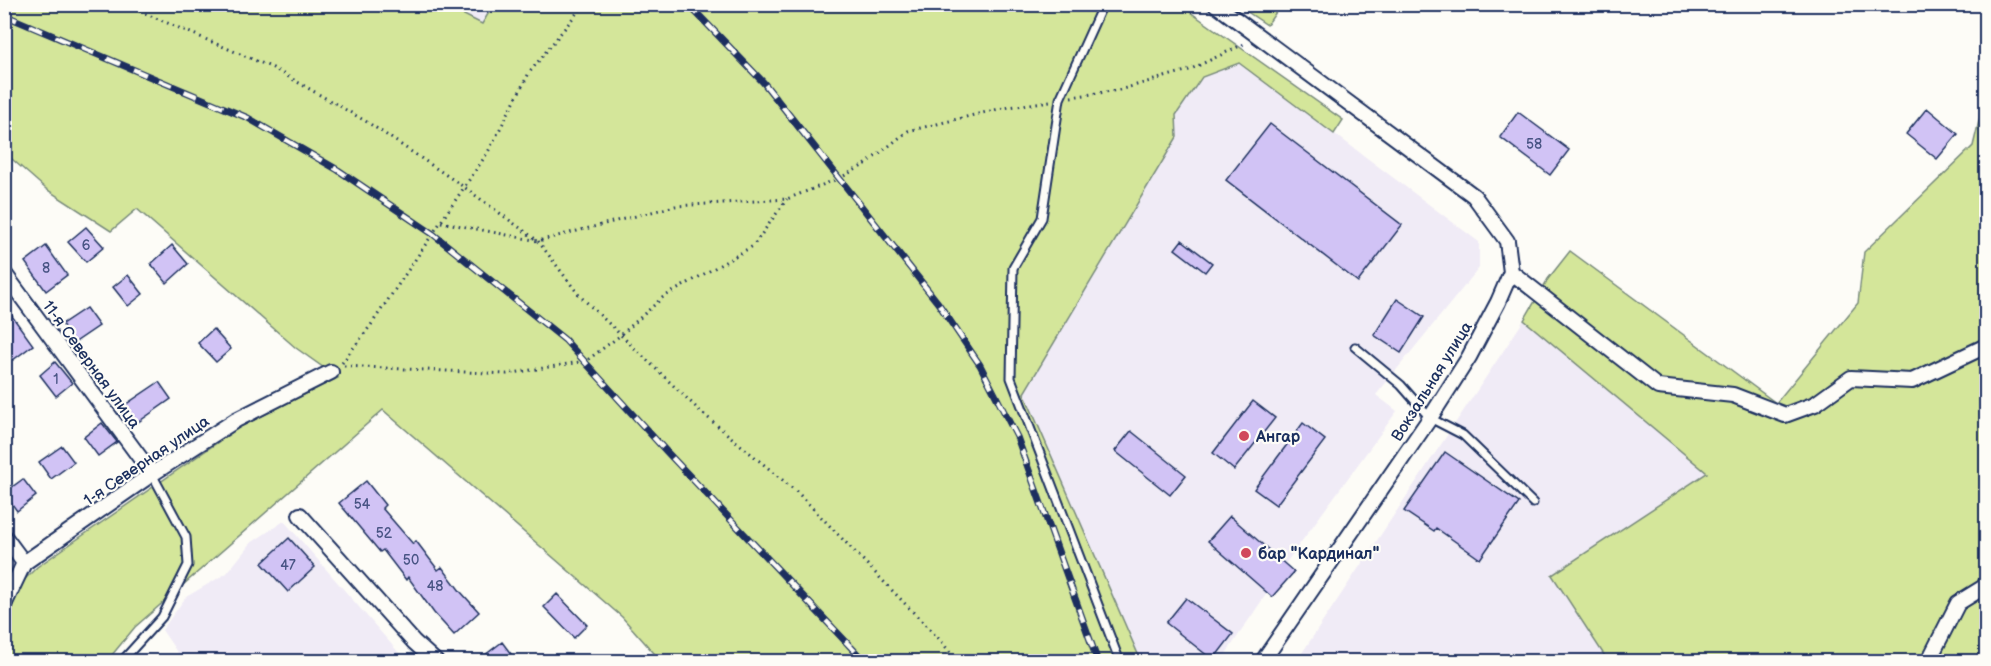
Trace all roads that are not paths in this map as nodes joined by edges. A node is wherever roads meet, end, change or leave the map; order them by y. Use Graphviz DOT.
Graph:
graph roads {
  1 [pos="1103,4"];
  2 [pos="1215,4"];
  3 [pos="1511,272"];
  4 [pos="4,273"];
  5 [pos="1986,346"];
  6 [pos="1355,347"];
  7 [pos="331,372"];
  8 [pos="1430,418"];
  9 [pos="152,474"];
  10 [pos="1533,503"];
  11 [pos="300,515"];
  12 [pos="4,536"];
  13 [pos="24,563"];
  14 [pos="1986,583"];
  15 [pos="4,605"];
  16 [pos="121,662"];
  17 [pos="436,662"];
  18 [pos="1120,662"];
  19 [pos="1262,662"];
  20 [pos="1928,662"];
  1 -- 18 [label="lane"];
  2 -- 3 [label="street"];
  3 -- 5 [label="street"];
  3 -- 8 [label="street, Вокзальная улица"];
  4 -- 9 [label="street, 11-я Северная улица"];
  6 -- 8 [label="lane"];
  7 -- 9 [label="street, 1-я Северная улица"];
  8 -- 10 [label="lane"];
  8 -- 19 [label="street, Вокзальная улица"];
  9 -- 13 [label="street, 1-я Северная улица"];
  9 -- 16 [label="lane"];
  11 -- 17 [label="street"];
  12 -- 13 [label="street"];
  13 -- 15 [label="street, 1-я Северная улица"];
  14 -- 20 [label="street"];
}
